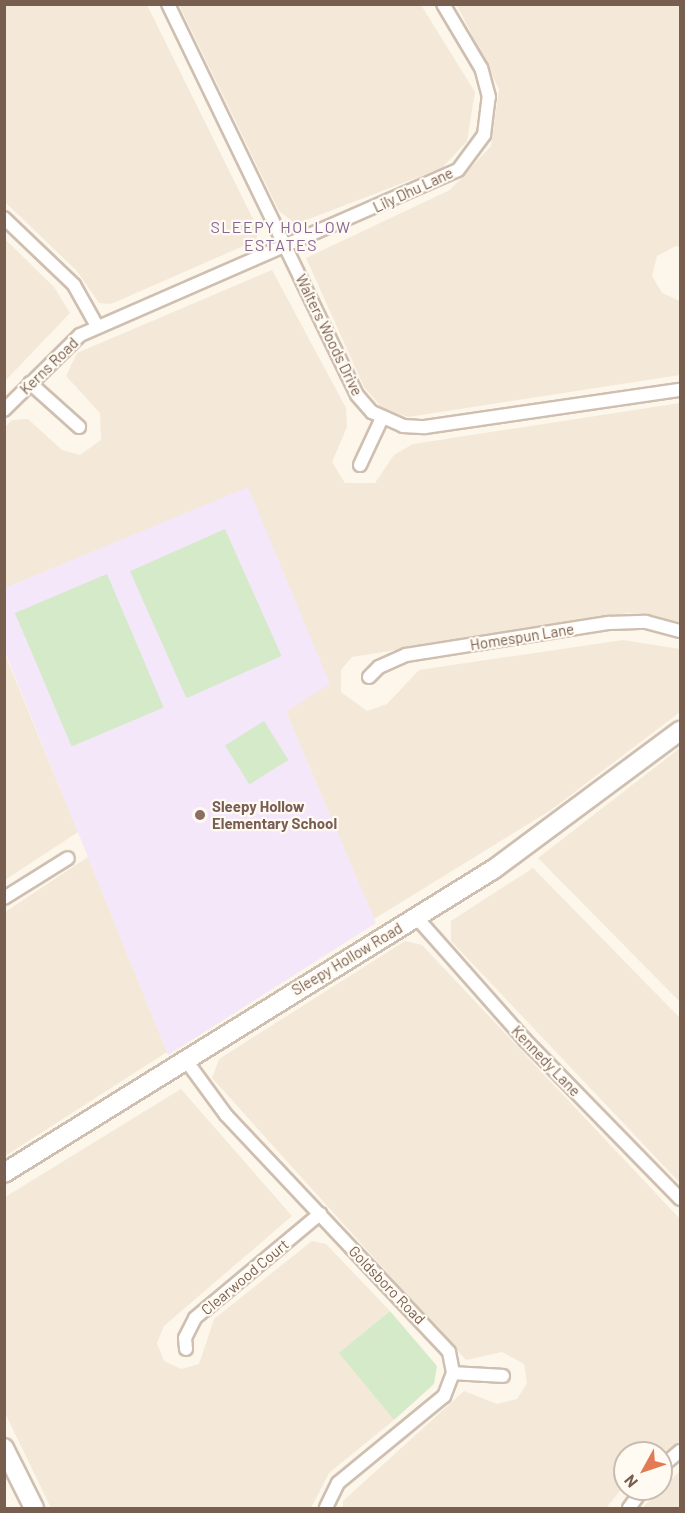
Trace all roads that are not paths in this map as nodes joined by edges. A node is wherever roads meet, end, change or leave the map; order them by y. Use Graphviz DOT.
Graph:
graph roads {
  1 [pos="168,4"];
  2 [pos="443,4"];
  3 [pos="4,218"];
  4 [pos="285,246"];
  5 [pos="97,326"];
  6 [pos="30,383"];
  7 [pos="681,390"];
  8 [pos="4,410"];
  9 [pos="382,418"];
  10 [pos="79,428"];
  11 [pos="360,465"];
  12 [pos="681,632"];
  13 [pos="369,677"];
  14 [pos="681,731"];
  15 [pos="68,858"];
  16 [pos="4,898"];
  17 [pos="417,918"];
  18 [pos="185,1059"];
  19 [pos="4,1173"];
  20 [pos="681,1199"];
  21 [pos="320,1214"];
  22 [pos="186,1349"];
  23 [pos="453,1373"];
  24 [pos="503,1376"];
  25 [pos="4,1448"];
  26 [pos="34,1509"];
  27 [pos="326,1509"];
  1 -- 4 [label="street, Walters Woods Drive"];
  2 -- 4 [label="street, Lily Dhu Lane"];
  3 -- 5 [label="street"];
  4 -- 5 [label="street, Lily Dhu Lane"];
  4 -- 9 [label="street, Walters Woods Drive"];
  5 -- 6 [label="street, Kerns Road"];
  6 -- 8 [label="street, Kerns Road"];
  6 -- 10 [label="street"];
  7 -- 9 [label="street, Walters Woods Drive"];
  9 -- 11 [label="street"];
  12 -- 13 [label="street, Homespun Lane"];
  14 -- 17 [label="main road, Sleepy Hollow Road"];
  15 -- 16 [label="street"];
  17 -- 18 [label="main road, Sleepy Hollow Road"];
  17 -- 20 [label="street, Kennedy Lane"];
  18 -- 19 [label="main road, Sleepy Hollow Road"];
  18 -- 21 [label="street, Goldsboro Road"];
  21 -- 22 [label="street, Clearwood Court"];
  21 -- 23 [label="street, Goldsboro Road"];
  23 -- 24 [label="street"];
  23 -- 27 [label="street"];
  25 -- 26 [label="main road"];
}
